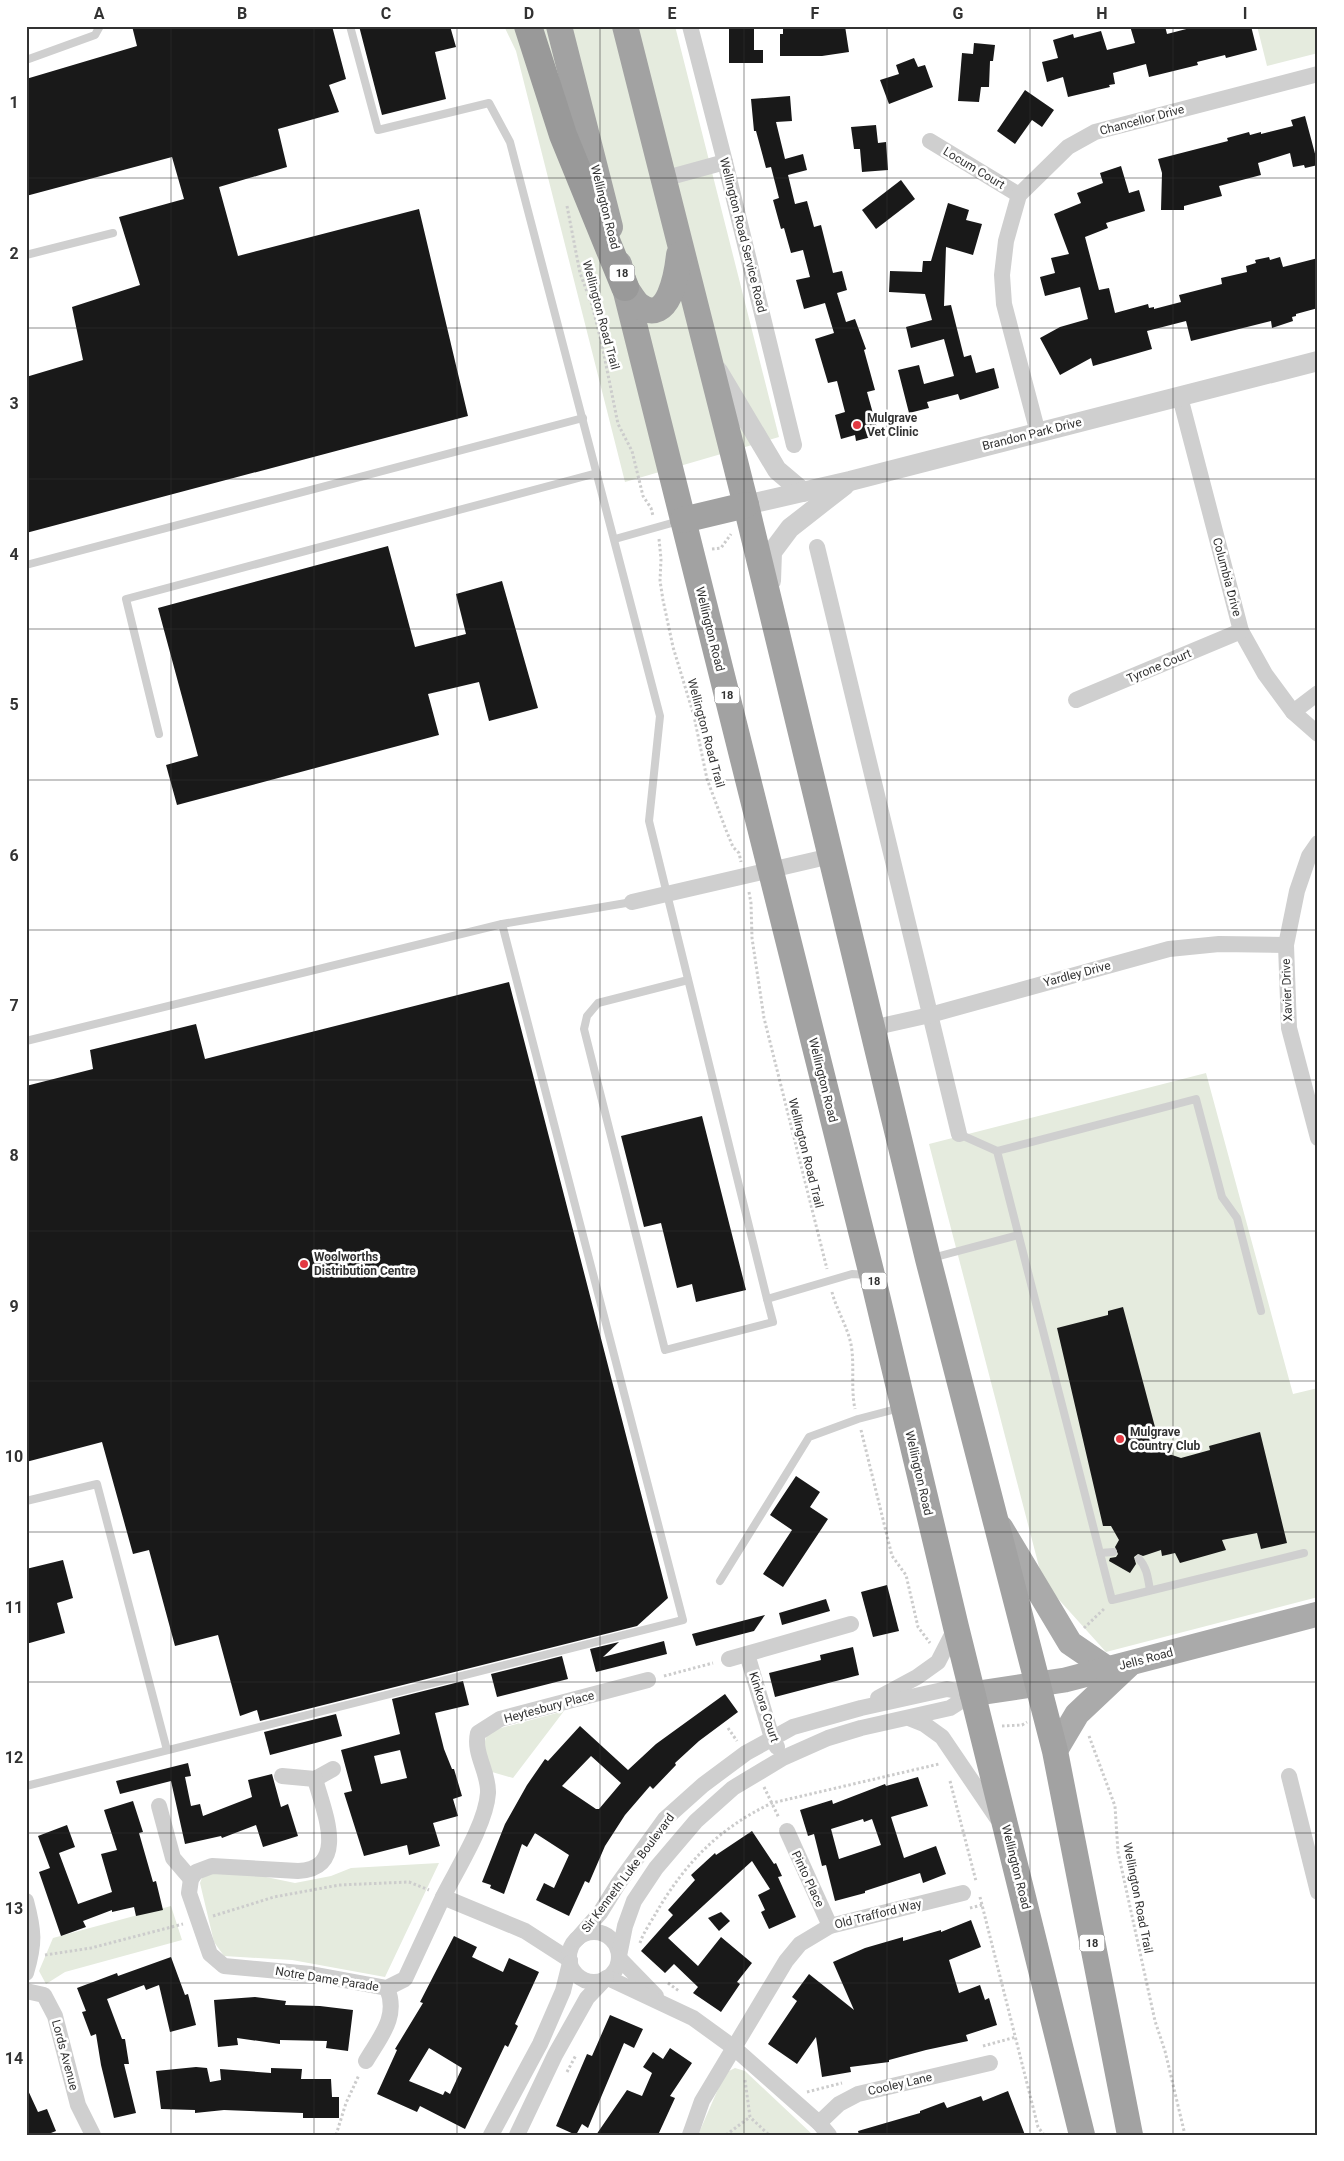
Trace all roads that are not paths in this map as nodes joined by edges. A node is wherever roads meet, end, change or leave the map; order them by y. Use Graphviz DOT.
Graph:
graph roads {
  1 [pos="100,26"];
  2 [pos="350,26"];
  3 [pos="528,26"];
  4 [pos="559,26"];
  5 [pos="625,26"];
  6 [pos="690,26"];
  7 [pos="26,60"];
  8 [pos="1318,74"];
  9 [pos="930,141"];
  10 [pos="725,162"];
  11 [pos="663,179"];
  12 [pos="1019,195"];
  13 [pos="113,233"];
  14 [pos="680,247"];
  15 [pos="26,255"];
  16 [pos="625,287"];
  17 [pos="708,354"];
  18 [pos="1318,361"];
  19 [pos="1180,397"];
  20 [pos="583,418"];
  21 [pos="1038,433"];
  22 [pos="794,445"];
  23 [pos="597,473"];
  24 [pos="850,481"];
  25 [pos="803,492"];
  26 [pos="748,516"];
  27 [pos="683,520"];
  28 [pos="615,539"];
  29 [pos="817,546"];
  30 [pos="26,565"];
  31 [pos="771,608"];
  32 [pos="1242,631"];
  33 [pos="1318,693"];
  34 [pos="1076,700"];
  35 [pos="1293,712"];
  36 [pos="159,734"];
  37 [pos="1318,734"];
  38 [pos="1318,843"];
  39 [pos="831,856"];
  40 [pos="771,870"];
  41 [pos="667,893"];
  42 [pos="632,902"];
  43 [pos="502,924"];
  44 [pos="1286,945"];
  45 [pos="688,980"];
  46 [pos="930,1014"];
  47 [pos="872,1028"];
  48 [pos="26,1041"];
  49 [pos="959,1134"];
  50 [pos="1318,1138"];
  51 [pos="997,1151"];
  52 [pos="1018,1236"];
  53 [pos="928,1259"];
  54 [pos="872,1276"];
  55 [pos="767,1298"];
  56 [pos="1261,1311"];
  57 [pos="904,1407"];
  58 [pos="26,1501"];
  59 [pos="997,1522"];
  60 [pos="1113,1552"];
  61 [pos="1100,1553"];
  62 [pos="1304,1553"];
  63 [pos="1139,1559"];
  64 [pos="720,1581"];
  65 [pos="1150,1590"];
  66 [pos="1318,1614"];
  67 [pos="851,1624"];
  68 [pos="956,1627"];
  69 [pos="747,1654"];
  70 [pos="728,1659"];
  71 [pos="1120,1666"];
  72 [pos="648,1680"];
  73 [pos="1037,1684"];
  74 [pos="972,1694"];
  75 [pos="861,1708"];
  76 [pos="910,1718"];
  77 [pos="772,1738"];
  78 [pos="167,1750"];
  79 [pos="1055,1751"];
  80 [pos="783,1758"];
  81 [pos="333,1769"];
  82 [pos="282,1776"];
  83 [pos="1289,1776"];
  84 [pos="315,1779"];
  85 [pos="26,1786"];
  86 [pos="159,1806"];
  87 [pos="787,1832"];
  88 [pos="1008,1834"];
  89 [pos="191,1879"];
  90 [pos="970,1889"];
  91 [pos="1318,1892"];
  92 [pos="443,1896"];
  93 [pos="26,1901"];
  94 [pos="830,1926"];
  95 [pos="525,1931"];
  96 [pos="577,1939"];
  97 [pos="570,1961"];
  98 [pos="623,1961"];
  99 [pos="26,1973"];
  100 [pos="607,1978"];
  101 [pos="388,1988"];
  102 [pos="26,1991"];
  103 [pos="664,2002"];
  104 [pos="737,2051"];
  105 [pos="366,2062"];
  106 [pos="990,2063"];
  107 [pos="78,2105"];
  108 [pos="824,2129"];
  109 [pos="78,2135"];
  110 [pos="93,2135"];
  111 [pos="491,2135"];
  112 [pos="517,2135"];
  113 [pos="690,2135"];
  114 [pos="1082,2135"];
  115 [pos="1130,2135"];
  1 -- 7 [label="lane"];
  2 -- 20 [label="lane"];
  3 -- 16 [label="highway"];
  4 -- 16 [label="highway, Wellington Road / 18"];
  5 -- 11 [label="highway, 18"];
  6 -- 10 [label="street, Wellington Road Service Road"];
  8 -- 12 [label="street, Chancellor Drive"];
  9 -- 12 [label="street, Locum Court"];
  10 -- 11 [label="street"];
  10 -- 22 [label="street, Wellington Road Service Road"];
  11 -- 14 [label="highway, 18"];
  12 -- 21 [label="street, Chancellor Drive"];
  13 -- 15 [label="lane"];
  14 -- 16 [label="highway"];
  14 -- 17 [label="highway, 18"];
  16 -- 27 [label="highway, Wellington Road / 18"];
  17 -- 25 [label="street"];
  17 -- 26 [label="highway, 18"];
  18 -- 19 [label="street, Brandon Park Drive"];
  19 -- 21 [label="street, Brandon Park Drive"];
  19 -- 32 [label="street, Columbia Drive"];
  20 -- 23 [label="lane"];
  20 -- 30 [label="lane"];
  21 -- 24 [label="street, Brandon Park Drive"];
  23 -- 28 [label="lane"];
  23 -- 36 [label="lane"];
  24 -- 25 [label="street, Brandon Park Drive"];
  24 -- 31 [label="street"];
  25 -- 26 [label="street, Brandon Park Drive"];
  26 -- 27 [label="highway"];
  26 -- 31 [label="highway, 18"];
  27 -- 28 [label="lane"];
  27 -- 40 [label="highway, Wellington Road / 18"];
  28 -- 41 [label="lane"];
  29 -- 46 [label="street"];
  31 -- 39 [label="highway, 18"];
  32 -- 34 [label="street, Tyrone Court"];
  32 -- 35 [label="street, Columbia Drive"];
  33 -- 35 [label="street"];
  35 -- 37 [label="street, Columbia Drive"];
  38 -- 44 [label="street, Xavier Drive"];
  39 -- 40 [label="street"];
  39 -- 47 [label="highway, 18"];
  40 -- 41 [label="street"];
  40 -- 54 [label="highway, Wellington Road / 18"];
  41 -- 42 [label="street"];
  41 -- 45 [label="lane"];
  42 -- 43 [label="lane"];
  43 -- 48 [label="lane"];
  43 -- 78 [label="lane"];
  44 -- 46 [label="street, Yardley Drive"];
  44 -- 50 [label="street, Xavier Drive"];
  45 -- 55 [label="lane"];
  45 -- 55 [label="lane"];
  46 -- 47 [label="street, Yardley Drive"];
  46 -- 49 [label="street"];
  47 -- 53 [label="highway, 18"];
  49 -- 51 [label="lane"];
  51 -- 52 [label="lane"];
  51 -- 56 [label="lane"];
  52 -- 53 [label="lane"];
  52 -- 61 [label="lane"];
  53 -- 59 [label="highway, 18"];
  54 -- 55 [label="lane"];
  54 -- 57 [label="highway, Wellington Road / 18"];
  57 -- 64 [label="lane"];
  57 -- 68 [label="highway, Wellington Road / 18"];
  58 -- 78 [label="lane"];
  59 -- 71 [label="main road"];
  59 -- 73 [label="highway, 18"];
  60 -- 61 [label="lane"];
  61 -- 65 [label="lane"];
  62 -- 65 [label="lane"];
  63 -- 65 [label="lane"];
  66 -- 71 [label="main road, Jells Road"];
  67 -- 69 [label="street"];
  68 -- 74 [label="highway, Wellington Road / 18"];
  68 -- 75 [label="street, Sir Kenneth Luke Boulevard"];
  69 -- 70 [label="street"];
  69 -- 77 [label="street, Kinkora Court"];
  71 -- 73 [label="main road, Jells Road"];
  71 -- 79 [label="main road"];
  72 -- 92 [label="street, Heytesbury Place"];
  73 -- 74 [label="main road, Jells Road"];
  73 -- 79 [label="highway, 18"];
  74 -- 75 [label="street, Sir Kenneth Luke Boulevard"];
  74 -- 76 [label="street, Sir Kenneth Luke Boulevard"];
  74 -- 88 [label="highway, Wellington Road / 18"];
  75 -- 77 [label="street, Sir Kenneth Luke Boulevard"];
  76 -- 80 [label="street, Sir Kenneth Luke Boulevard"];
  76 -- 88 [label="street"];
  77 -- 80 [label="street, Kinkora Court"];
  77 -- 96 [label="street, Sir Kenneth Luke Boulevard"];
  78 -- 85 [label="lane"];
  79 -- 115 [label="highway, 18"];
  80 -- 98 [label="street, Sir Kenneth Luke Boulevard"];
  81 -- 84 [label="street"];
  82 -- 84 [label="street"];
  83 -- 91 [label="street"];
  84 -- 89 [label="street"];
  86 -- 89 [label="street"];
  87 -- 94 [label="street, Pinto Place"];
  88 -- 114 [label="highway, Wellington Road / 18"];
  89 -- 101 [label="street, Notre Dame Parade"];
  90 -- 94 [label="street, Old Trafford Way"];
  92 -- 95 [label="street"];
  92 -- 101 [label="street, Notre Dame Parade"];
  93 -- 99 [label="street"];
  94 -- 104 [label="street, Old Trafford Way"];
  95 -- 96 [label="street"];
  95 -- 97 [label="street"];
  96 -- 97 [label="street, Sir Kenneth Luke Boulevard"];
  96 -- 98 [label="street, Sir Kenneth Luke Boulevard"];
  97 -- 100 [label="street"];
  97 -- 111 [label="street, Sir Kenneth Luke Boulevard"];
  98 -- 100 [label="street, Sir Kenneth Luke Boulevard"];
  98 -- 103 [label="street"];
  100 -- 103 [label="street"];
  100 -- 112 [label="street, Sir Kenneth Luke Boulevard"];
  101 -- 105 [label="street, Notre Dame Parade"];
  102 -- 107 [label="street, Lords Avenue"];
  103 -- 104 [label="street"];
  104 -- 108 [label="street"];
  104 -- 113 [label="street, Old Trafford Way"];
  106 -- 108 [label="street, Cooley Lane"];
  107 -- 109 [label="street"];
  107 -- 110 [label="street"];
}
